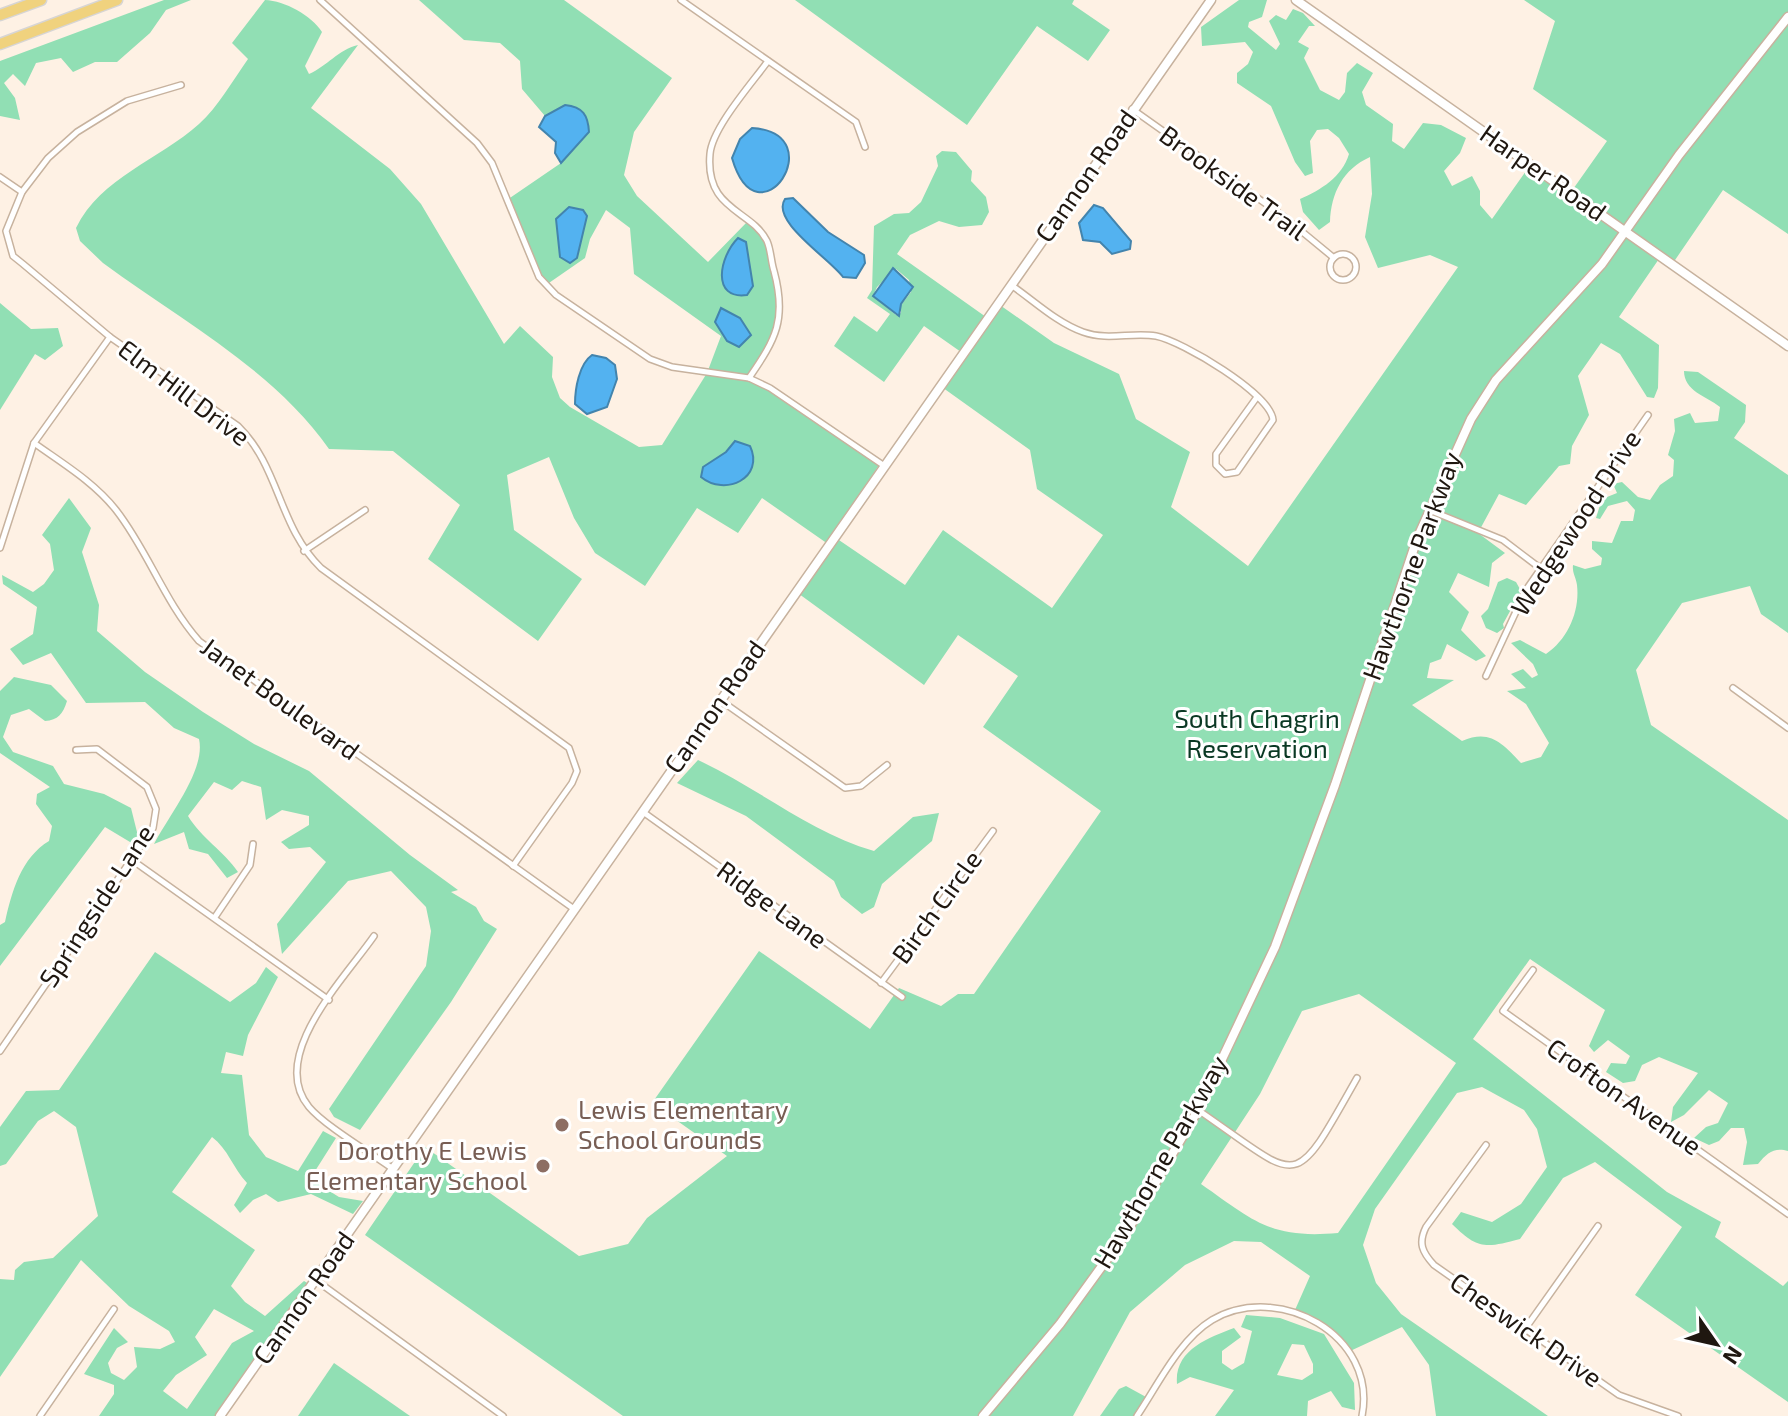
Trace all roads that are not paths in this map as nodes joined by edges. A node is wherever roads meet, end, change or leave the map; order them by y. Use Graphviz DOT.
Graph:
graph roads {
  1 [pos="41,0"];
  2 [pos="117,0"];
  3 [pos="320,0"];
  4 [pos="681,0"];
  5 [pos="1211,0"];
  6 [pos="1296,0"];
  7 [pos="0,15"];
  8 [pos="1788,17"];
  9 [pos="0,44"];
  10 [pos="768,61"];
  11 [pos="181,85"];
  12 [pos="1132,109"];
  13 [pos="865,147"];
  14 [pos="0,177"];
  15 [pos="22,192"];
  16 [pos="1625,231"];
  17 [pos="1334,258"];
  18 [pos="1010,284"];
  19 [pos="110,337"];
  20 [pos="1788,346"];
  21 [pos="749,378"];
  22 [pos="1257,397"];
  23 [pos="1648,415"];
  24 [pos="34,443"];
  25 [pos="883,465"];
  26 [pos="365,510"];
  27 [pos="1429,510"];
  28 [pos="0,548"];
  29 [pos="304,551"];
  30 [pos="1540,568"];
  31 [pos="1486,676"];
  32 [pos="1733,688"];
  33 [pos="720,700"];
  34 [pos="1788,728"];
  35 [pos="76,750"];
  36 [pos="887,765"];
  37 [pos="643,812"];
  38 [pos="993,831"];
  39 [pos="253,844"];
  40 [pos="132,860"];
  41 [pos="513,866"];
  42 [pos="574,909"];
  43 [pos="215,917"];
  44 [pos="374,936"];
  45 [pos="1533,970"];
  46 [pos="881,983"];
  47 [pos="902,997"];
  48 [pos="329,1000"];
  49 [pos="0,1051"];
  50 [pos="1357,1078"];
  51 [pos="1198,1110"];
  52 [pos="1486,1145"];
  53 [pos="393,1169"];
  54 [pos="1788,1214"];
  55 [pos="1598,1226"];
  56 [pos="317,1281"];
  57 [pos="114,1309"];
  58 [pos="1525,1329"];
  59 [pos="40,1416"];
  60 [pos="220,1416"];
  61 [pos="503,1416"];
  62 [pos="983,1416"];
  63 [pos="1137,1416"];
  64 [pos="1362,1416"];
  65 [pos="1678,1416"];
  1 -- 7 [label="highway"];
  2 -- 9 [label="highway"];
  3 -- 21 [label="street"];
  4 -- 10 [label="street"];
  5 -- 12 [label="street, Cannon Road"];
  6 -- 16 [label="street, Harper Road"];
  8 -- 16 [label="street, Hawthorne Parkway"];
  10 -- 13 [label="street"];
  10 -- 21 [label="street"];
  11 -- 15 [label="street, Elm Hill Drive"];
  12 -- 17 [label="street, Brookside Trail"];
  12 -- 18 [label="street, Cannon Road"];
  14 -- 15 [label="street"];
  15 -- 19 [label="street, Elm Hill Drive"];
  16 -- 20 [label="street, Harper Road"];
  16 -- 27 [label="street, Hawthorne Parkway"];
  17 -- 17 [label="street, Brookside Trail"];
  18 -- 22 [label="street"];
  18 -- 25 [label="street, Cannon Road"];
  19 -- 24 [label="street"];
  19 -- 29 [label="street, Elm Hill Drive"];
  21 -- 25 [label="street"];
  22 -- 22 [label="street"];
  23 -- 30 [label="street, Wedgewood Drive"];
  24 -- 28 [label="street"];
  24 -- 41 [label="street, Janet Boulevard"];
  25 -- 33 [label="street, Cannon Road"];
  26 -- 29 [label="street"];
  27 -- 30 [label="street"];
  27 -- 51 [label="street, Hawthorne Parkway"];
  29 -- 41 [label="street, Elm Hill Drive"];
  30 -- 31 [label="street, Wedgewood Drive"];
  32 -- 34 [label="street"];
  33 -- 36 [label="street"];
  33 -- 37 [label="street, Cannon Road"];
  35 -- 40 [label="street, Springside Lane"];
  37 -- 42 [label="street, Cannon Road"];
  37 -- 46 [label="street, Ridge Lane"];
  38 -- 46 [label="street, Birch Circle"];
  39 -- 43 [label="street"];
  40 -- 43 [label="street"];
  40 -- 49 [label="street, Springside Lane"];
  41 -- 42 [label="street, Janet Boulevard"];
  42 -- 53 [label="street, Cannon Road"];
  43 -- 48 [label="street"];
  44 -- 48 [label="street"];
  45 -- 54 [label="street, Crofton Avenue"];
  46 -- 47 [label="street, Ridge Lane"];
  48 -- 53 [label="street"];
  50 -- 51 [label="street"];
  51 -- 62 [label="street, Hawthorne Parkway"];
  52 -- 58 [label="street, Cheswick Drive"];
  53 -- 56 [label="street, Cannon Road"];
  55 -- 58 [label="street"];
  56 -- 60 [label="street, Cannon Road"];
  56 -- 61 [label="street"];
  57 -- 59 [label="street"];
  58 -- 65 [label="street, Cheswick Drive"];
  63 -- 64 [label="street"];
}
